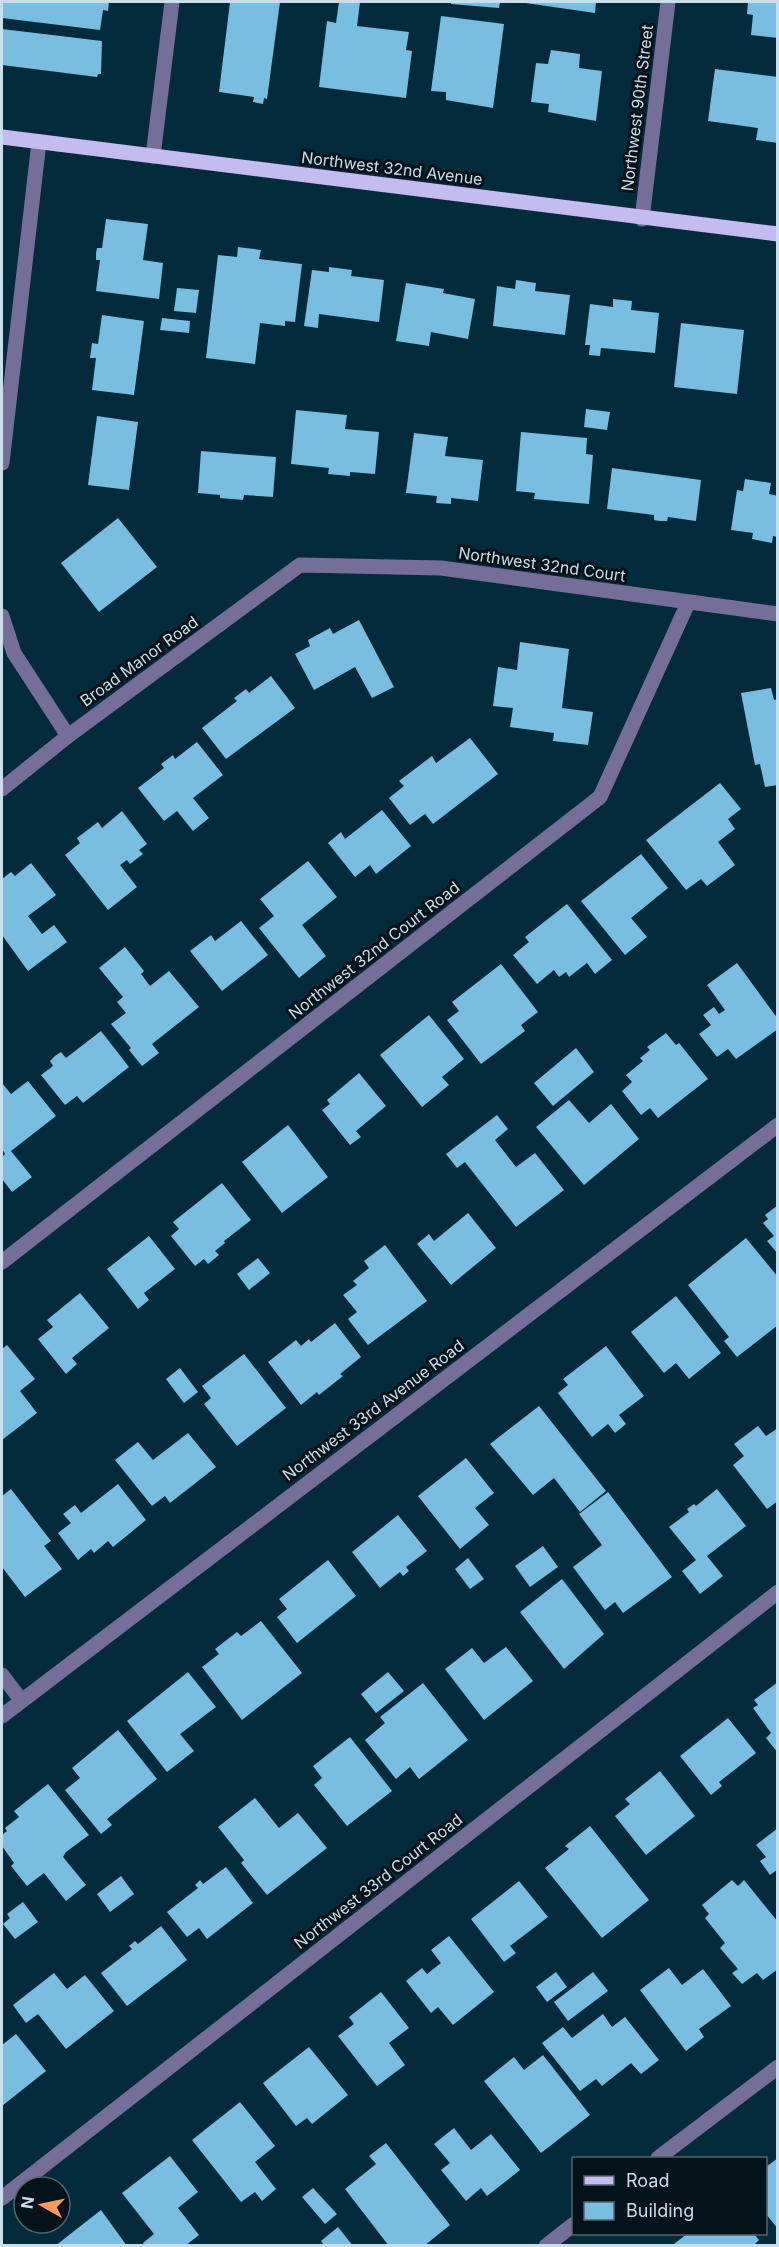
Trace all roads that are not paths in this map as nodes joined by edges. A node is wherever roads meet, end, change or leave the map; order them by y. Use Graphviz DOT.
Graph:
graph roads {
  1 [pos="172,2"];
  2 [pos="668,2"];
  3 [pos="2,137"];
  4 [pos="39,142"];
  5 [pos="153,156"];
  6 [pos="642,219"];
  7 [pos="777,234"];
  8 [pos="2,463"];
  9 [pos="300,565"];
  10 [pos="688,603"];
  11 [pos="777,614"];
  12 [pos="2,616"];
  13 [pos="68,736"];
  14 [pos="2,789"];
  15 [pos="772,1130"];
  16 [pos="2,1262"];
  17 [pos="777,1592"];
  18 [pos="2,1675"];
  19 [pos="21,1700"];
  20 [pos="2,1716"];
  21 [pos="777,2067"];
  22 [pos="659,2157"];
  23 [pos="2,2198"];
  24 [pos="572,2225"];
  25 [pos="546,2246"];
  1 -- 5 [label="street"];
  2 -- 6 [label="street, Northwest 90th Street"];
  3 -- 4 [label="main road, Northwest 32nd Avenue"];
  4 -- 5 [label="main road, Northwest 32nd Avenue"];
  4 -- 8 [label="street"];
  5 -- 6 [label="main road, Northwest 32nd Avenue"];
  6 -- 7 [label="main road, Northwest 32nd Avenue"];
  9 -- 10 [label="street, Northwest 32nd Court"];
  9 -- 13 [label="street, Broad Manor Road"];
  10 -- 11 [label="street, Northwest 32nd Court"];
  10 -- 16 [label="street, Northwest 32nd Court Road"];
  12 -- 13 [label="street"];
  13 -- 14 [label="street, Broad Manor Road"];
  15 -- 19 [label="street, Northwest 33rd Avenue Road"];
  17 -- 23 [label="street, Northwest 33rd Court Road"];
  18 -- 19 [label="street"];
  19 -- 20 [label="street, Northwest 33rd Avenue Road"];
  21 -- 22 [label="street"];
  24 -- 25 [label="street"];
}
